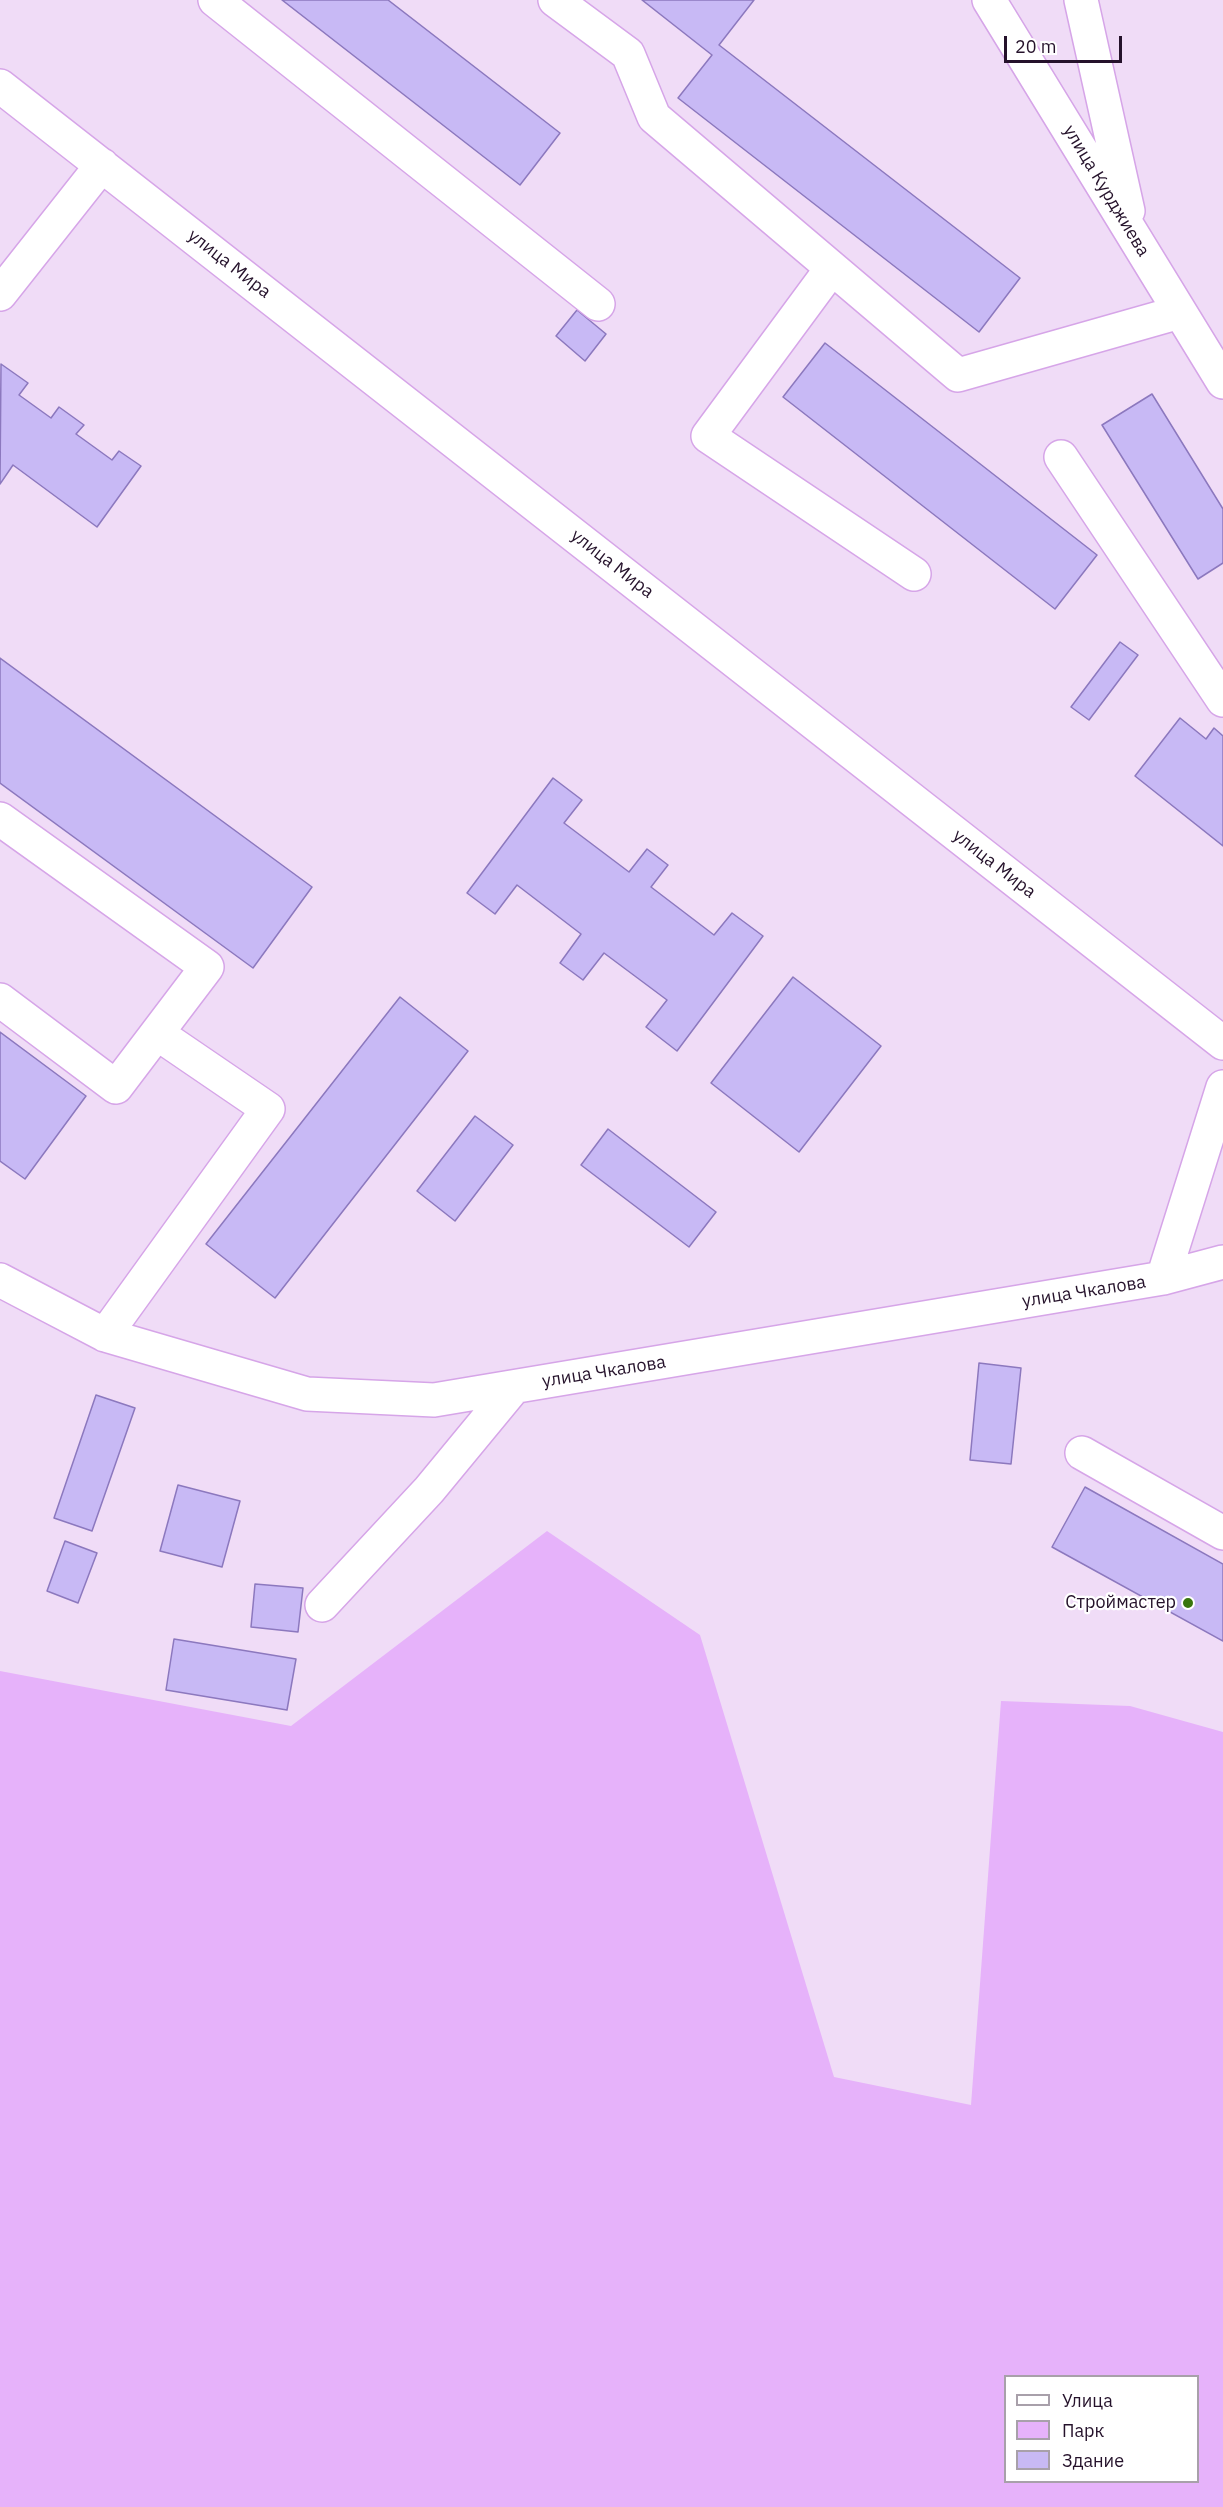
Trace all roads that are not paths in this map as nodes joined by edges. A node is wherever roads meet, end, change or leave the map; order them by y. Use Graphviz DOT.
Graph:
graph roads {
  1 [pos="215,0"];
  2 [pos="555,0"];
  3 [pos="989,0"];
  4 [pos="1081,0"];
  5 [pos="0,86"];
  6 [pos="102,165"];
  7 [pos="1133,236"];
  8 [pos="832,268"];
  9 [pos="0,294"];
  10 [pos="598,304"];
  11 [pos="1180,312"];
  12 [pos="1223,382"];
  13 [pos="1062,457"];
  14 [pos="914,574"];
  15 [pos="1223,700"];
  16 [pos="0,819"];
  17 [pos="0,1000"];
  18 [pos="158,1034"];
  19 [pos="1223,1043"];
  20 [pos="1223,1088"];
  21 [pos="1219,1266"];
  22 [pos="1163,1278"];
  23 [pos="0,1280"];
  24 [pos="105,1335"];
  25 [pos="514,1387"];
  26 [pos="1082,1453"];
  27 [pos="1223,1533"];
  28 [pos="322,1605"];
  1 -- 10 [label="street"];
  2 -- 8 [label="street"];
  3 -- 7 [label="street, улица Курджиева"];
  4 -- 7 [label="street"];
  5 -- 6 [label="street, улица Мира"];
  6 -- 9 [label="street"];
  6 -- 19 [label="street, улица Мира"];
  7 -- 11 [label="street, улица Курджиева"];
  8 -- 11 [label="street"];
  8 -- 14 [label="street"];
  11 -- 12 [label="street, улица Курджиева"];
  13 -- 15 [label="street"];
  16 -- 18 [label="street"];
  17 -- 18 [label="street"];
  18 -- 24 [label="street"];
  20 -- 22 [label="street"];
  21 -- 22 [label="street, улица Чкалова"];
  22 -- 25 [label="street, улица Чкалова"];
  23 -- 24 [label="street, улица Чкалова"];
  24 -- 25 [label="street, улица Чкалова"];
  25 -- 28 [label="street"];
  26 -- 27 [label="street"];
}
